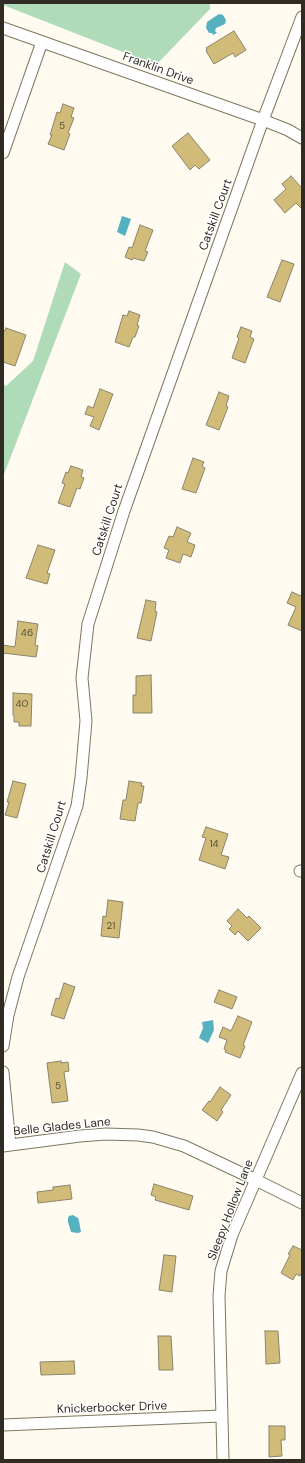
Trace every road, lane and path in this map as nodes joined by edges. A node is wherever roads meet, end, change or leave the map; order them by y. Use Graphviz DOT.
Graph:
graph roads {
  1 [pos="302,17"];
  2 [pos="3,28"];
  3 [pos="42,42"];
  4 [pos="263,120"];
  5 [pos="302,138"];
  6 [pos="3,153"];
  7 [pos="3,1046"];
  8 [pos="3,1072"];
  9 [pos="302,1073"];
  10 [pos="7,1145"];
  11 [pos="256,1180"];
  12 [pos="302,1203"];
  13 [pos="222,1416"];
  14 [pos="3,1425"];
  15 [pos="223,1460"];
  1 -- 4 [label="street, Catskill Court"];
  2 -- 3 [label="street, Franklin Drive"];
  3 -- 4 [label="street, Franklin Drive"];
  3 -- 6 [label="street"];
  4 -- 5 [label="street, Franklin Drive"];
  4 -- 7 [label="street, Catskill Court"];
  8 -- 10 [label="street"];
  9 -- 11 [label="street, Sleepy Hollow Lane"];
  10 -- 11 [label="street, Belle Glades Lane"];
  11 -- 12 [label="street, Belle Glades Lane"];
  11 -- 13 [label="street, Sleepy Hollow Lane"];
  13 -- 14 [label="street, Knickerbocker Drive"];
  13 -- 15 [label="street, Sleepy Hollow Lane"];
}
